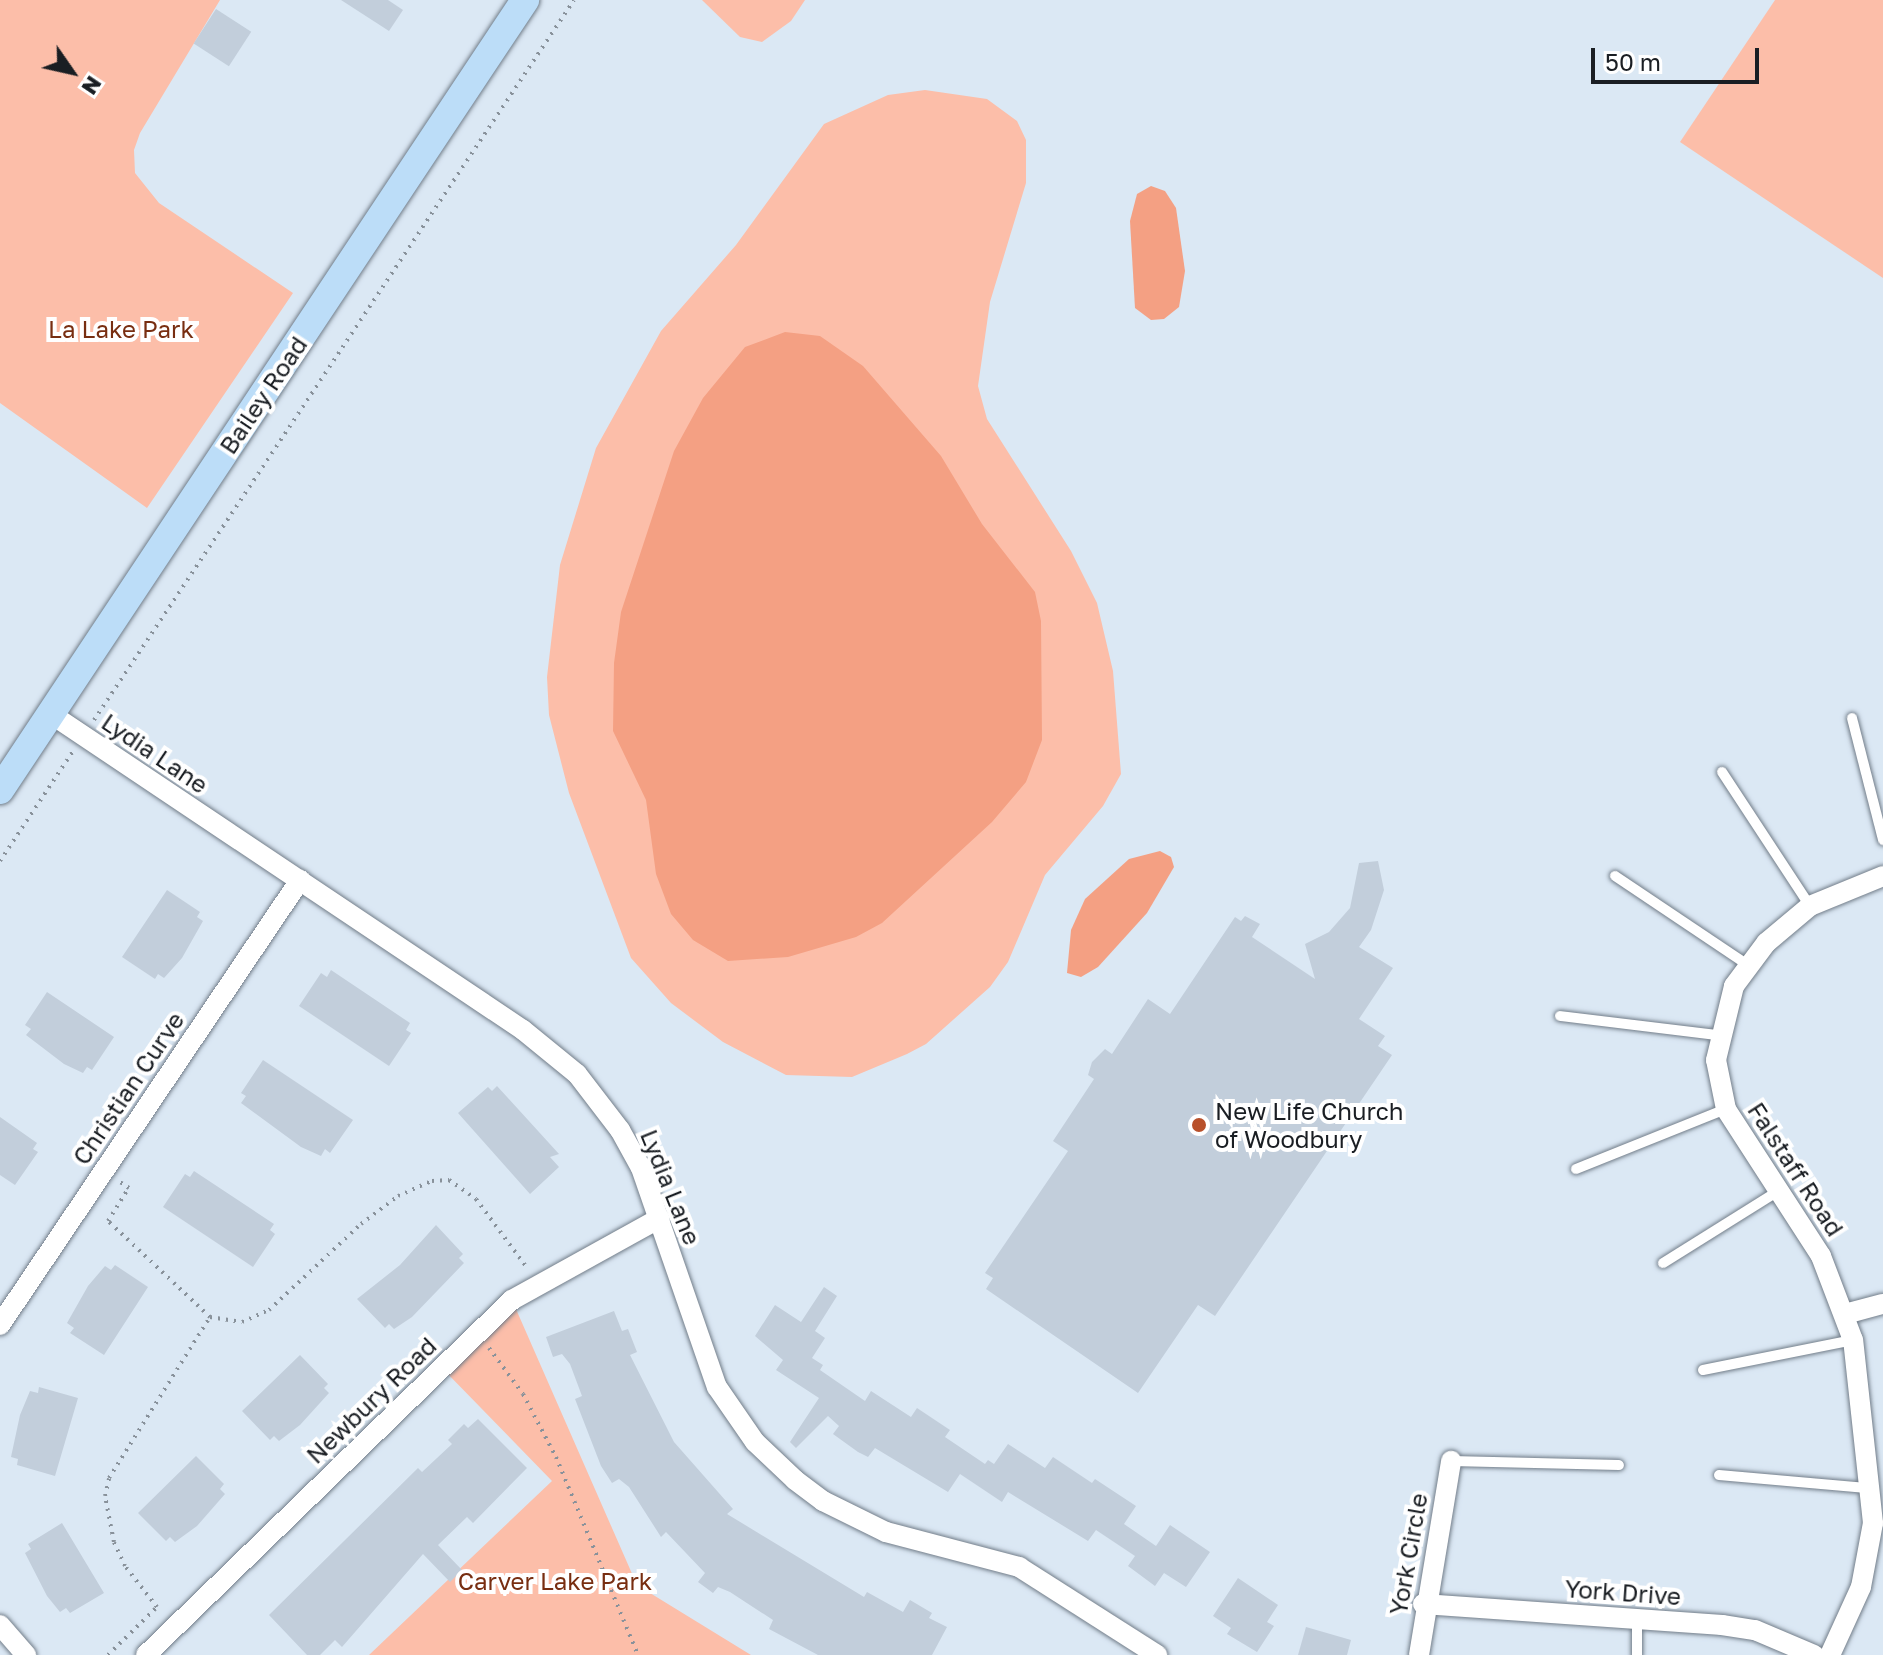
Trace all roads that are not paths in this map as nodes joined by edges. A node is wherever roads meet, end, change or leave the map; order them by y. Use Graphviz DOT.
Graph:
graph roads {
  1 [pos="525,0"];
  2 [pos="51,714"];
  3 [pos="1852,718"];
  4 [pos="1722,772"];
  5 [pos="0,790"];
  6 [pos="1883,840"];
  7 [pos="1615,876"];
  8 [pos="1883,876"];
  9 [pos="300,880"];
  10 [pos="1810,906"];
  11 [pos="1748,965"];
  12 [pos="1560,1016"];
  13 [pos="1718,1035"];
  14 [pos="1726,1109"];
  15 [pos="1576,1169"];
  16 [pos="1780,1190"];
  17 [pos="660,1218"];
  18 [pos="1663,1263"];
  19 [pos="1883,1304"];
  20 [pos="1845,1314"];
  21 [pos="0,1325"];
  22 [pos="1853,1340"];
  23 [pos="1703,1370"];
  24 [pos="1451,1461"];
  25 [pos="1619,1465"];
  26 [pos="1719,1475"];
  27 [pos="1871,1488"];
  28 [pos="1423,1604"];
  29 [pos="1637,1619"];
  30 [pos="0,1625"];
  31 [pos="1153,1654"];
  32 [pos="26,1655"];
  33 [pos="146,1655"];
  34 [pos="1419,1655"];
  35 [pos="1637,1655"];
  36 [pos="1814,1655"];
  37 [pos="1830,1655"];
  1 -- 2 [label="main road, Bailey Road"];
  2 -- 5 [label="main road, Bailey Road"];
  2 -- 9 [label="street, Lydia Lane"];
  3 -- 6 [label="lane"];
  4 -- 10 [label="lane"];
  7 -- 11 [label="lane"];
  8 -- 10 [label="street, Falstaff Road"];
  9 -- 17 [label="street, Lydia Lane"];
  9 -- 21 [label="street, Christian Curve"];
  10 -- 11 [label="street, Falstaff Road"];
  11 -- 13 [label="street, Falstaff Road"];
  12 -- 13 [label="lane"];
  13 -- 14 [label="street, Falstaff Road"];
  14 -- 15 [label="lane"];
  14 -- 16 [label="street, Falstaff Road"];
  16 -- 18 [label="lane"];
  16 -- 20 [label="street, Falstaff Road"];
  17 -- 31 [label="street, Lydia Lane"];
  17 -- 33 [label="street, Newbury Road"];
  19 -- 20 [label="street"];
  20 -- 22 [label="street, Falstaff Road"];
  22 -- 23 [label="lane"];
  22 -- 27 [label="street, Falstaff Road"];
  24 -- 25 [label="lane"];
  24 -- 28 [label="street, York Circle"];
  26 -- 27 [label="lane"];
  27 -- 37 [label="street, Falstaff Road"];
  28 -- 29 [label="street, York Drive"];
  28 -- 34 [label="street, York Circle"];
  29 -- 35 [label="lane"];
  29 -- 36 [label="street, York Drive"];
  30 -- 32 [label="street"];
}
